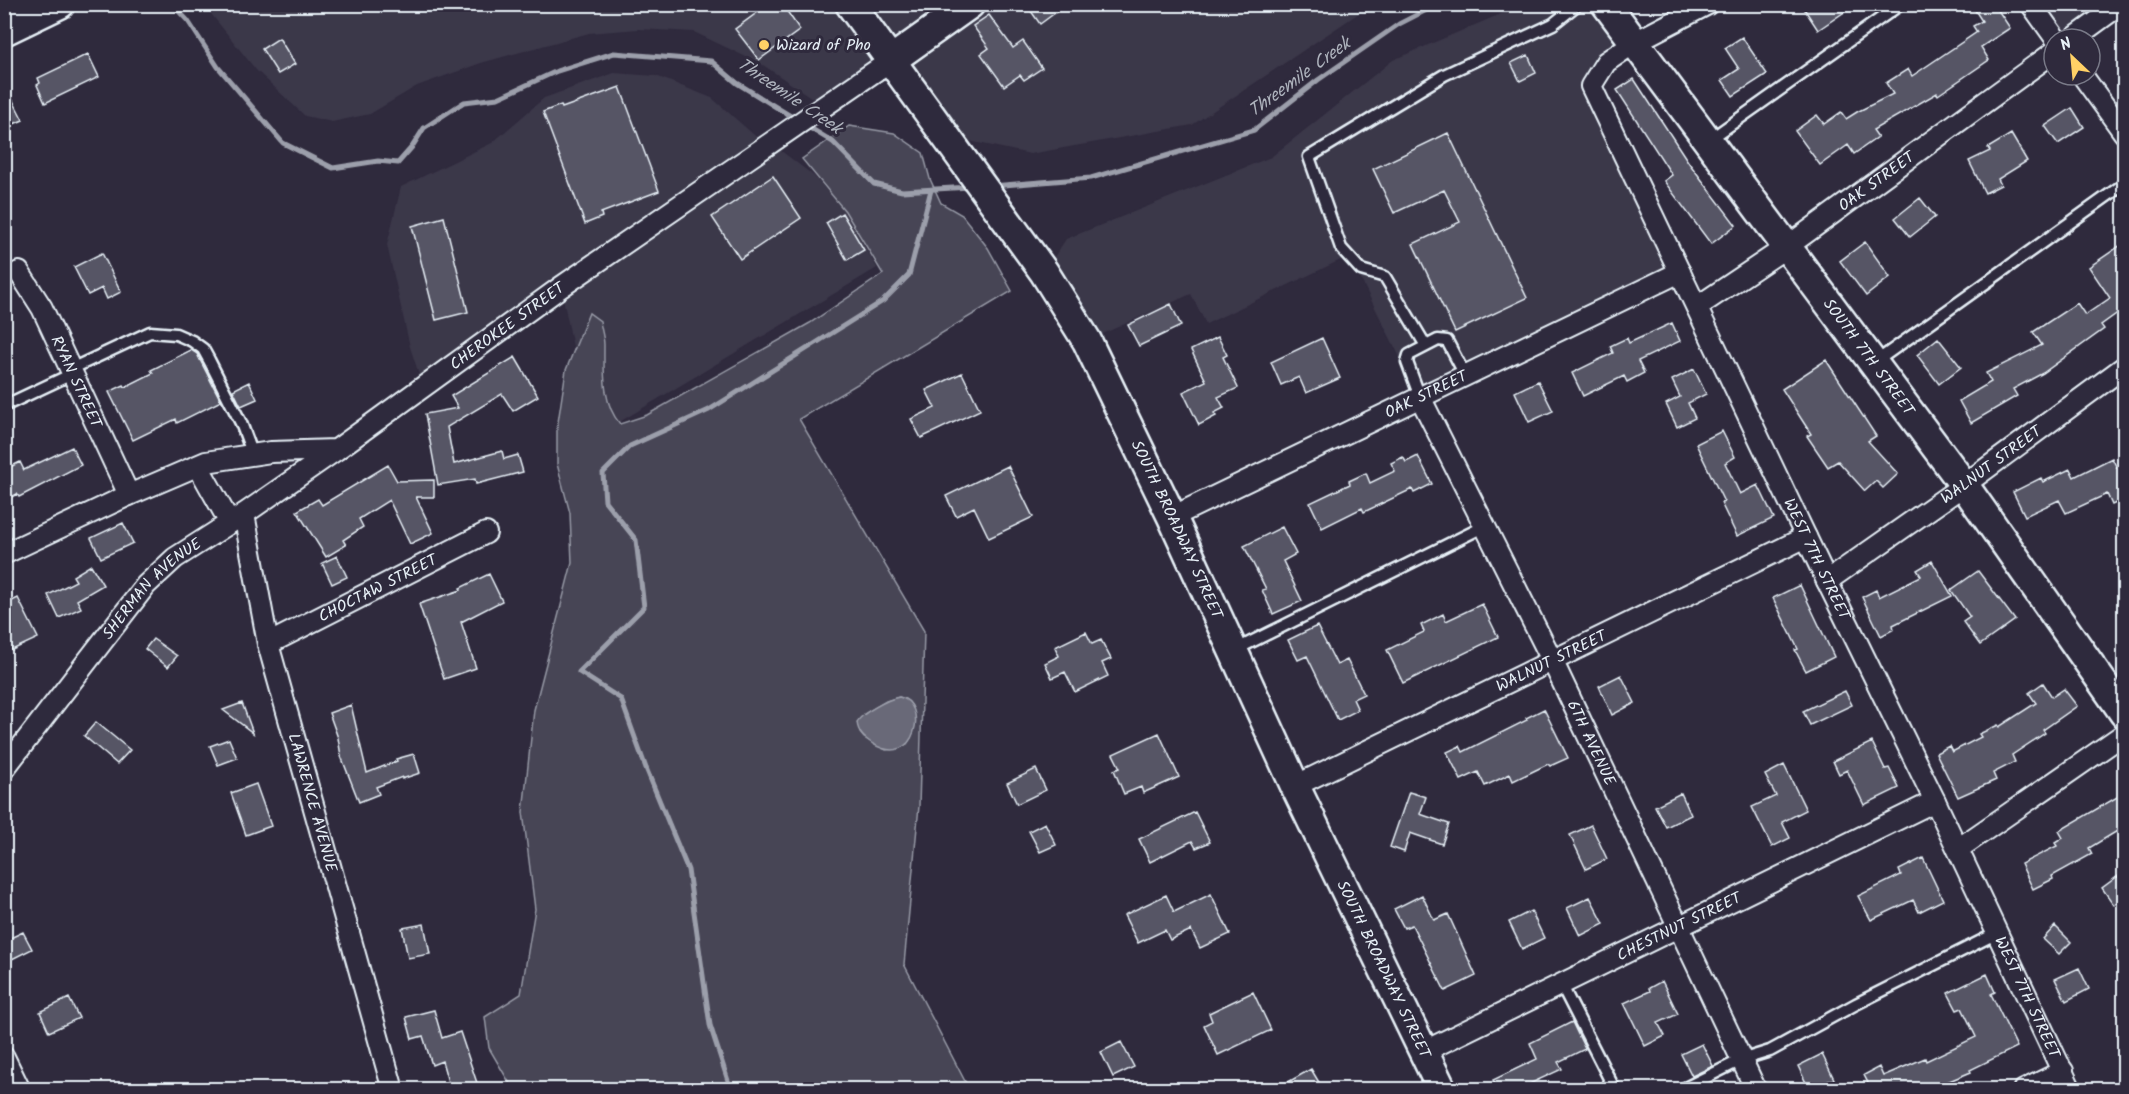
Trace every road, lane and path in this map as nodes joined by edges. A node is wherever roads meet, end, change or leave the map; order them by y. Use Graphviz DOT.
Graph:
graph roads {
  1 [pos="60,4"];
  2 [pos="850,4"];
  3 [pos="970,4"];
  4 [pos="1578,4"];
  5 [pos="1606,4"];
  6 [pos="1708,4"];
  7 [pos="1900,4"];
  8 [pos="2031,4"];
  9 [pos="2121,4"];
  10 [pos="12,20"];
  11 [pos="2047,27"];
  12 [pos="2089,27"];
  13 [pos="1635,42"];
  14 [pos="890,61"];
  15 [pos="2042,61"];
  16 [pos="2091,87"];
  17 [pos="2124,133"];
  18 [pos="1709,141"];
  19 [pos="2124,184"];
  20 [pos="1788,246"];
  21 [pos="19,272"];
  22 [pos="1680,272"];
  23 [pos="1697,307"];
  24 [pos="1426,346"];
  25 [pos="1874,363"];
  26 [pos="2124,367"];
  27 [pos="72,371"];
  28 [pos="1465,375"];
  29 [pos="1420,397"];
  30 [pos="4,406"];
  31 [pos="336,450"];
  32 [pos="253,455"];
  33 [pos="198,466"];
  34 [pos="1964,485"];
  35 [pos="129,495"];
  36 [pos="1172,517"];
  37 [pos="237,518"];
  38 [pos="1485,526"];
  39 [pos="486,533"];
  40 [pos="1806,537"];
  41 [pos="4,554"];
  42 [pos="1827,581"];
  43 [pos="268,644"];
  44 [pos="1233,651"];
  45 [pos="1552,660"];
  46 [pos="2124,713"];
  47 [pos="2124,734"];
  48 [pos="4,769"];
  49 [pos="1295,786"];
  50 [pos="1935,801"];
  51 [pos="1958,849"];
  52 [pos="1678,927"];
  53 [pos="1997,933"];
  54 [pos="1561,984"];
  55 [pos="1423,1052"];
  56 [pos="4,1057"];
  57 [pos="1742,1060"];
  58 [pos="2063,1071"];
  59 [pos="20,1089"];
  60 [pos="393,1089"];
  61 [pos="1442,1089"];
  62 [pos="1615,1089"];
  63 [pos="1682,1089"];
  64 [pos="1756,1089"];
  65 [pos="2024,1089"];
  66 [pos="2071,1089"];
  1 -- 10 [label="street"];
  2 -- 14 [label="street, SOUTH BROADWAY STREET"];
  3 -- 14 [label="street, CHEROKEE STREET"];
  4 -- 24 [label="lane"];
  5 -- 13 [label="street, SOUTH 7TH STREET"];
  6 -- 13 [label="street"];
  7 -- 18 [label="lane"];
  8 -- 11 [label="street"];
  9 -- 12 [label="street"];
  13 -- 18 [label="street, SOUTH 7TH STREET"];
  13 -- 22 [label="street, WEST 7TH STREET"];
  14 -- 31 [label="street, CHEROKEE STREET"];
  14 -- 36 [label="street, SOUTH BROADWAY STREET"];
  15 -- 20 [label="street, OAK STREET"];
  16 -- 17 [label="street"];
  18 -- 20 [label="street, SOUTH 7TH STREET"];
  19 -- 25 [label="lane"];
  20 -- 23 [label="street, OAK STREET"];
  20 -- 25 [label="street, SOUTH 7TH STREET"];
  21 -- 27 [label="street, RYAN STREET"];
  22 -- 23 [label="street, WEST 7TH STREET"];
  22 -- 28 [label="street, OAK STREET"];
  23 -- 40 [label="street, WEST 7TH STREET"];
  24 -- 28 [label="lane"];
  24 -- 29 [label="lane"];
  25 -- 34 [label="street, SOUTH 7TH STREET"];
  26 -- 34 [label="street, WALNUT STREET"];
  27 -- 30 [label="lane"];
  27 -- 32 [label="lane"];
  27 -- 35 [label="street, RYAN STREET"];
  28 -- 29 [label="street, OAK STREET"];
  29 -- 36 [label="street, OAK STREET"];
  29 -- 38 [label="street, 6TH AVENUE"];
  31 -- 32 [label="street"];
  31 -- 37 [label="street, SHERMAN AVENUE"];
  32 -- 33 [label="street"];
  33 -- 35 [label="street"];
  33 -- 37 [label="street, LAWRENCE AVENUE"];
  34 -- 42 [label="street, WALNUT STREET"];
  34 -- 46 [label="street, SOUTH 7TH STREET"];
  35 -- 41 [label="street"];
  36 -- 44 [label="street, SOUTH BROADWAY STREET"];
  37 -- 43 [label="street, LAWRENCE AVENUE"];
  37 -- 48 [label="street, SHERMAN AVENUE"];
  38 -- 44 [label="lane"];
  38 -- 45 [label="street, 6TH AVENUE"];
  39 -- 43 [label="street, CHOCTAW STREET"];
  40 -- 42 [label="street, WEST 7TH STREET"];
  40 -- 45 [label="street, WALNUT STREET"];
  42 -- 50 [label="street, WEST 7TH STREET"];
  43 -- 60 [label="street, LAWRENCE AVENUE"];
  44 -- 49 [label="street, SOUTH BROADWAY STREET"];
  45 -- 49 [label="street, WALNUT STREET"];
  45 -- 52 [label="street, 6TH AVENUE"];
  47 -- 51 [label="street"];
  49 -- 55 [label="street, SOUTH BROADWAY STREET"];
  50 -- 51 [label="street, WEST 7TH STREET"];
  50 -- 52 [label="street, CHESTNUT STREET"];
  51 -- 53 [label="street, WEST 7TH STREET"];
  52 -- 54 [label="street, CHESTNUT STREET"];
  52 -- 57 [label="street, 6TH AVENUE"];
  53 -- 57 [label="lane"];
  53 -- 58 [label="street, WEST 7TH STREET"];
  54 -- 55 [label="street, CHESTNUT STREET"];
  54 -- 62 [label="lane"];
  55 -- 61 [label="street, SOUTH BROADWAY STREET"];
  56 -- 59 [label="street"];
  57 -- 63 [label="lane"];
  57 -- 64 [label="street, 6TH AVENUE"];
  58 -- 65 [label="street"];
  58 -- 66 [label="street, WEST 7TH STREET"];
}
